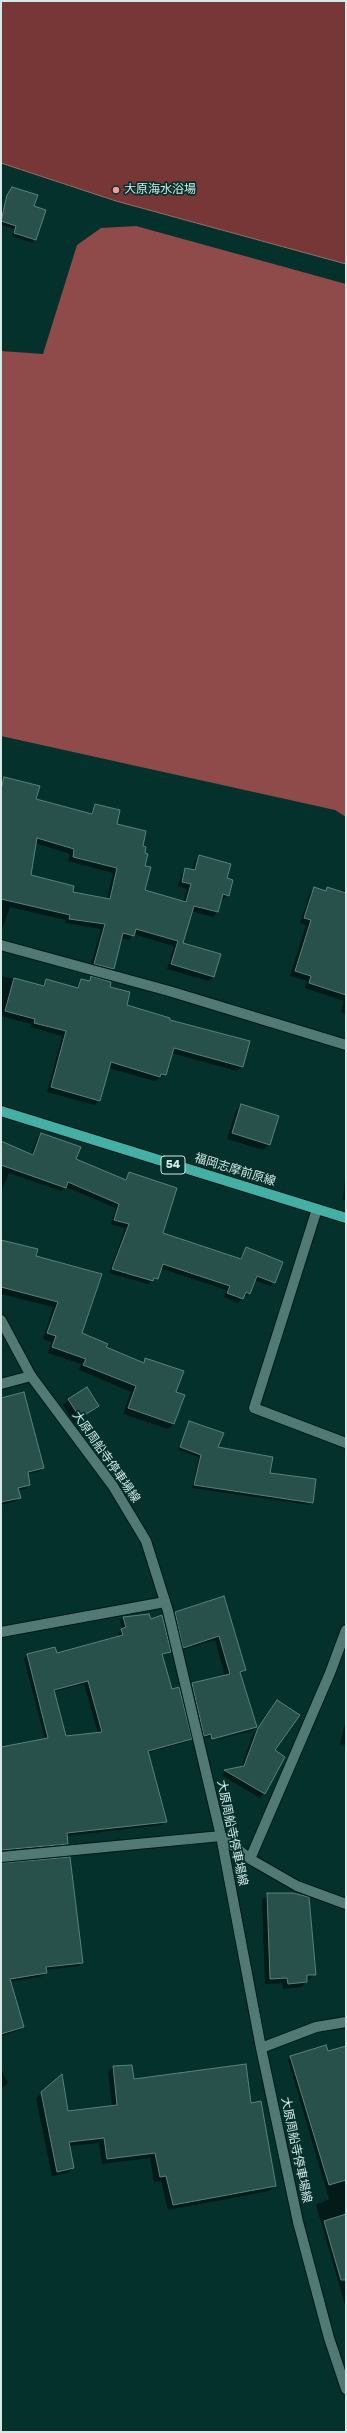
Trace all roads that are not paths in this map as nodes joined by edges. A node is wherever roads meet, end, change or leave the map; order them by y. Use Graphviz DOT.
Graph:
graph roads {
  1 [pos="1,945"];
  2 [pos="346,1045"];
  3 [pos="1,1110"];
  4 [pos="317,1209"];
  5 [pos="346,1218"];
  6 [pos="1,1320"];
  7 [pos="31,1376"];
  8 [pos="1,1384"];
  9 [pos="346,1443"];
  10 [pos="165,1602"];
  11 [pos="346,1630"];
  12 [pos="1,1632"];
  13 [pos="221,1836"];
  14 [pos="1,1857"];
  15 [pos="250,1859"];
  16 [pos="346,1904"];
  17 [pos="346,2022"];
  18 [pos="261,2048"];
  19 [pos="346,2389"];
  1 -- 2 [label="street"];
  3 -- 4 [label="main road, 福岡志摩前原線 / 54"];
  4 -- 5 [label="main road, 福岡志摩前原線 / 54"];
  4 -- 9 [label="street"];
  6 -- 7 [label="street, 大原周船寺停車場線"];
  7 -- 8 [label="street"];
  7 -- 10 [label="street, 大原周船寺停車場線"];
  10 -- 12 [label="street"];
  10 -- 13 [label="street, 大原周船寺停車場線"];
  11 -- 15 [label="street"];
  13 -- 14 [label="street"];
  13 -- 15 [label="street"];
  13 -- 18 [label="street, 大原周船寺停車場線"];
  15 -- 16 [label="street"];
  17 -- 18 [label="street"];
  18 -- 19 [label="street, 大原周船寺停車場線"];
}
